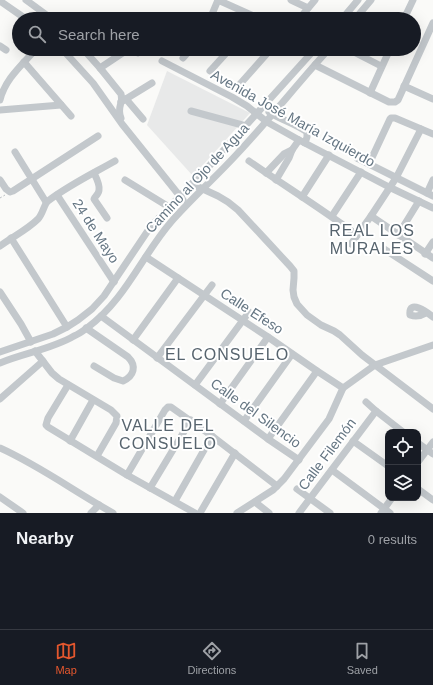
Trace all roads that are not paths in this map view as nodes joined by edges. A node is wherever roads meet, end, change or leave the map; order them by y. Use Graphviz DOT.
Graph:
graph roads {
  1 [pos="26,0"];
  2 [pos="218,0"];
  3 [pos="291,0"];
  4 [pos="315,0"];
  5 [pos="358,0"];
  6 [pos="371,0"];
  7 [pos="413,0"];
  8 [pos="0,1"];
  9 [pos="308,8"];
  10 [pos="16,12"];
  11 [pos="42,12"];
  12 [pos="213,12"];
  13 [pos="245,12"];
  14 [pos="305,12"];
  15 [pos="348,12"];
  16 [pos="361,12"];
  17 [pos="407,12"];
  18 [pos="433,23"];
  19 [pos="421,49"];
  20 [pos="30,56"];
  21 [pos="68,56"];
  22 [pos="89,56"];
  23 [pos="118,56"];
  24 [pos="224,56"];
  25 [pos="264,56"];
  26 [pos="310,56"];
  27 [pos="323,56"];
  28 [pos="362,56"];
  29 [pos="386,56"];
  30 [pos="418,56"];
  31 [pos="162,61"];
  32 [pos="24,62"];
  33 [pos="315,65"];
  34 [pos="381,66"];
  35 [pos="100,68"];
  36 [pos="210,71"];
  37 [pos="152,83"];
  38 [pos="240,84"];
  39 [pos="404,86"];
  40 [pos="370,93"];
  41 [pos="432,96"];
  42 [pos="0,100"];
  43 [pos="124,100"];
  44 [pos="61,105"];
  45 [pos="263,108"];
  46 [pos="0,110"];
  47 [pos="191,111"];
  48 [pos="258,114"];
  49 [pos="273,114"];
  50 [pos="71,116"];
  51 [pos="142,119"];
  52 [pos="267,122"];
  53 [pos="122,124"];
  54 [pos="246,126"];
  55 [pos="421,129"];
  56 [pos="433,134"];
  57 [pos="98,136"];
  58 [pos="302,141"];
  59 [pos="292,150"];
  60 [pos="15,152"];
  61 [pos="330,155"];
  62 [pos="357,158"];
  63 [pos="115,161"];
  64 [pos="250,162"];
  65 [pos="369,164"];
  66 [pos="94,172"];
  67 [pos="361,172"];
  68 [pos="266,173"];
  69 [pos="396,178"];
  70 [pos="31,179"];
  71 [pos="0,180"];
  72 [pos="124,180"];
  73 [pos="276,180"];
  74 [pos="433,180"];
  75 [pos="192,184"];
  76 [pos="389,187"];
  77 [pos="202,190"];
  78 [pos="430,194"];
  79 [pos="57,195"];
  80 [pos="180,196"];
  81 [pos="302,197"];
  82 [pos="419,201"];
  83 [pos="46,202"];
  84 [pos="188,204"];
  85 [pos="169,207"];
  86 [pos="433,208"];
  87 [pos="332,216"];
  88 [pos="371,216"];
  89 [pos="107,218"];
  90 [pos="357,235"];
  91 [pos="398,235"];
  92 [pos="11,238"];
  93 [pos="433,242"];
  94 [pos="1,243"];
  95 [pos="351,244"];
  96 [pos="384,249"];
  97 [pos="425,254"];
  98 [pos="146,257"];
  99 [pos="433,258"];
  100 [pos="178,278"];
  101 [pos="433,281"];
  102 [pos="114,282"];
  103 [pos="212,285"];
  104 [pos="0,292"];
  105 [pos="204,295"];
  106 [pos="250,312"];
  107 [pos="426,312"];
  108 [pos="101,316"];
  109 [pos="433,317"];
  110 [pos="243,321"];
  111 [pos="67,327"];
  112 [pos="86,328"];
  113 [pos="268,337"];
  114 [pos="133,340"];
  115 [pos="31,342"];
  116 [pos="433,345"];
  117 [pos="35,351"];
  118 [pos="0,352"];
  119 [pos="292,354"];
  120 [pos="157,358"];
  121 [pos="43,361"];
  122 [pos="0,363"];
  123 [pos="375,365"];
  124 [pos="94,366"];
  125 [pos="317,372"];
  126 [pos="68,385"];
  127 [pos="194,385"];
  128 [pos="343,388"];
  129 [pos="0,399"];
  130 [pos="93,400"];
  131 [pos="366,402"];
  132 [pos="220,404"];
  133 [pos="433,409"];
  134 [pos="376,411"];
  135 [pos="191,420"];
  136 [pos="244,421"];
  137 [pos="399,429"];
  138 [pos="212,436"];
  139 [pos="268,439"];
  140 [pos="70,440"];
  141 [pos="353,441"];
  142 [pos="433,442"];
  143 [pos="421,445"];
  144 [pos="0,448"];
  145 [pos="430,452"];
  146 [pos="235,453"];
  147 [pos="97,456"];
  148 [pos="299,460"];
  149 [pos="421,460"];
  150 [pos="387,465"];
  151 [pos="332,470"];
  152 [pos="127,475"];
  153 [pos="277,486"];
  154 [pos="150,488"];
  155 [pos="297,489"];
  156 [pos="421,491"];
  157 [pos="0,497"];
  158 [pos="310,499"];
  159 [pos="433,500"];
  160 [pos="175,501"];
  161 [pos="390,501"];
  162 [pos="255,502"];
  163 [pos="99,505"];
  164 [pos="385,512"];
  165 [pos="23,513"];
  166 [pos="91,513"];
  167 [pos="113,513"];
  168 [pos="195,513"];
  169 [pos="200,513"];
  170 [pos="237,513"];
  171 [pos="269,513"];
  172 [pos="299,513"];
  173 [pos="330,513"];
  1 -- 11 [label="street"];
  2 -- 12 [label="street"];
  2 -- 13 [label="street"];
  3 -- 9 [label="street"];
  4 -- 9 [label="street"];
  5 -- 15 [label="street"];
  6 -- 16 [label="street"];
  7 -- 17 [label="street"];
  8 -- 10 [label="street"];
  9 -- 14 [label="street"];
  18 -- 19 [label="street"];
  20 -- 32 [label="street"];
  21 -- 53 [label="street"];
  22 -- 35 [label="street"];
  23 -- 35 [label="street"];
  24 -- 36 [label="street"];
  25 -- 38 [label="street"];
  26 -- 45 [label="street, Camino al Ojo de Agua"];
  27 -- 33 [label="street, Camino al Ojo de Agua"];
  28 -- 34 [label="street"];
  29 -- 34 [label="street"];
  30 -- 39 [label="street"];
  31 -- 48 [label="street, Avenida José María Izquierdo"];
  32 -- 42 [label="street"];
  32 -- 44 [label="street"];
  33 -- 40 [label="street"];
  33 -- 49 [label="street, Camino al Ojo de Agua"];
  34 -- 40 [label="street"];
  35 -- 43 [label="street"];
  37 -- 43 [label="street"];
  39 -- 40 [label="street"];
  39 -- 41 [label="street"];
  43 -- 51 [label="street"];
  43 -- 53 [label="street"];
  44 -- 46 [label="street"];
  44 -- 50 [label="street"];
  45 -- 48 [label="street, Camino al Ojo de Agua"];
  45 -- 49 [label="street"];
  47 -- 54 [label="street"];
  48 -- 52 [label="street, Avenida José María Izquierdo"];
  48 -- 54 [label="street, Camino al Ojo de Agua"];
  49 -- 52 [label="street, Camino al Ojo de Agua"];
  49 -- 58 [label="street"];
  52 -- 58 [label="street, Avenida José María Izquierdo"];
  52 -- 77 [label="street, Camino al Ojo de Agua"];
  53 -- 80 [label="street"];
  54 -- 75 [label="street, Camino al Ojo de Agua"];
  55 -- 56 [label="street"];
  55 -- 65 [label="street"];
  55 -- 69 [label="street"];
  57 -- 70 [label="street"];
  58 -- 59 [label="street"];
  58 -- 61 [label="street, Avenida José María Izquierdo"];
  59 -- 68 [label="street"];
  59 -- 73 [label="street"];
  60 -- 70 [label="street"];
  61 -- 67 [label="street, Avenida José María Izquierdo"];
  61 -- 81 [label="street"];
  62 -- 65 [label="street"];
  63 -- 66 [label="street"];
  64 -- 68 [label="street"];
  65 -- 69 [label="street"];
  66 -- 79 [label="street"];
  66 -- 89 [label="street"];
  67 -- 76 [label="street, Avenida José María Izquierdo"];
  67 -- 87 [label="street"];
  68 -- 73 [label="street"];
  69 -- 76 [label="street"];
  69 -- 78 [label="street"];
  70 -- 71 [label="street"];
  70 -- 83 [label="street"];
  72 -- 85 [label="street"];
  73 -- 81 [label="street"];
  74 -- 78 [label="street"];
  75 -- 77 [label="street"];
  75 -- 80 [label="street, Camino al Ojo de Agua"];
  76 -- 82 [label="street, Avenida José María Izquierdo"];
  76 -- 88 [label="street"];
  77 -- 84 [label="street, Camino al Ojo de Agua"];
  77 -- 123 [label="street"];
  79 -- 83 [label="street"];
  79 -- 102 [label="street, 24 de Mayo"];
  80 -- 84 [label="street"];
  80 -- 85 [label="street, Camino al Ojo de Agua"];
  81 -- 87 [label="street"];
  82 -- 86 [label="street, Avenida José María Izquierdo"];
  82 -- 91 [label="street"];
  83 -- 92 [label="street"];
  84 -- 98 [label="street, Camino al Ojo de Agua"];
  85 -- 102 [label="street, Camino al Ojo de Agua"];
  87 -- 90 [label="street"];
  88 -- 90 [label="street"];
  88 -- 91 [label="street"];
  90 -- 95 [label="street"];
  91 -- 97 [label="street"];
  92 -- 94 [label="street"];
  92 -- 111 [label="street"];
  93 -- 97 [label="street"];
  96 -- 101 [label="street"];
  97 -- 99 [label="street"];
  98 -- 100 [label="street, Calle Efeso"];
  98 -- 108 [label="street, Camino al Ojo de Agua"];
  100 -- 105 [label="street, Calle Efeso"];
  100 -- 114 [label="street"];
  102 -- 111 [label="street, Camino al Ojo de Agua"];
  103 -- 105 [label="street"];
  104 -- 115 [label="street"];
  105 -- 110 [label="street, Calle Efeso"];
  105 -- 120 [label="street"];
  106 -- 110 [label="street"];
  107 -- 109 [label="street"];
  108 -- 112 [label="street, Camino al Ojo de Agua"];
  108 -- 114 [label="street, Calle del Silencio"];
  110 -- 113 [label="street, Calle Efeso"];
  110 -- 127 [label="street"];
  111 -- 115 [label="street, Camino al Ojo de Agua"];
  112 -- 117 [label="street, Camino al Ojo de Agua"];
  112 -- 124 [label="street"];
  113 -- 119 [label="street, Calle Efeso"];
  113 -- 132 [label="street"];
  114 -- 120 [label="street, Calle del Silencio"];
  115 -- 118 [label="street, Camino al Ojo de Agua"];
  116 -- 123 [label="street"];
  117 -- 121 [label="street"];
  117 -- 122 [label="street, Camino al Ojo de Agua"];
  119 -- 125 [label="street, Calle Efeso"];
  119 -- 136 [label="street"];
  120 -- 127 [label="street, Calle del Silencio"];
  121 -- 126 [label="street"];
  121 -- 129 [label="street"];
  123 -- 128 [label="street"];
  123 -- 133 [label="street"];
  125 -- 128 [label="street, Calle Efeso"];
  125 -- 139 [label="street"];
  126 -- 130 [label="street"];
  126 -- 140 [label="street"];
  127 -- 132 [label="street, Calle del Silencio"];
  128 -- 148 [label="street"];
  130 -- 140 [label="street"];
  130 -- 147 [label="street"];
  131 -- 134 [label="street"];
  132 -- 136 [label="street, Calle del Silencio"];
  134 -- 137 [label="street"];
  134 -- 141 [label="street, Calle Filemón"];
  135 -- 138 [label="street"];
  135 -- 152 [label="street"];
  135 -- 154 [label="street"];
  136 -- 139 [label="street, Calle del Silencio"];
  138 -- 146 [label="street"];
  138 -- 160 [label="street"];
  139 -- 148 [label="street, Calle del Silencio"];
  140 -- 147 [label="street"];
  141 -- 150 [label="street"];
  141 -- 151 [label="street, Calle Filemón"];
  142 -- 145 [label="street"];
  143 -- 145 [label="street"];
  144 -- 163 [label="street"];
  145 -- 149 [label="street"];
  146 -- 153 [label="street"];
  146 -- 169 [label="street"];
  147 -- 152 [label="street"];
  148 -- 153 [label="street"];
  151 -- 158 [label="street, Calle Filemón"];
  151 -- 164 [label="street"];
  152 -- 154 [label="street"];
  153 -- 162 [label="street"];
  154 -- 160 [label="street"];
  155 -- 158 [label="street"];
  156 -- 159 [label="street"];
  157 -- 165 [label="street"];
  158 -- 172 [label="street, Calle Filemón"];
  158 -- 173 [label="street"];
  160 -- 168 [label="street"];
  161 -- 164 [label="street"];
  162 -- 170 [label="street"];
  162 -- 171 [label="street"];
  163 -- 166 [label="street"];
  163 -- 167 [label="street"];
}
